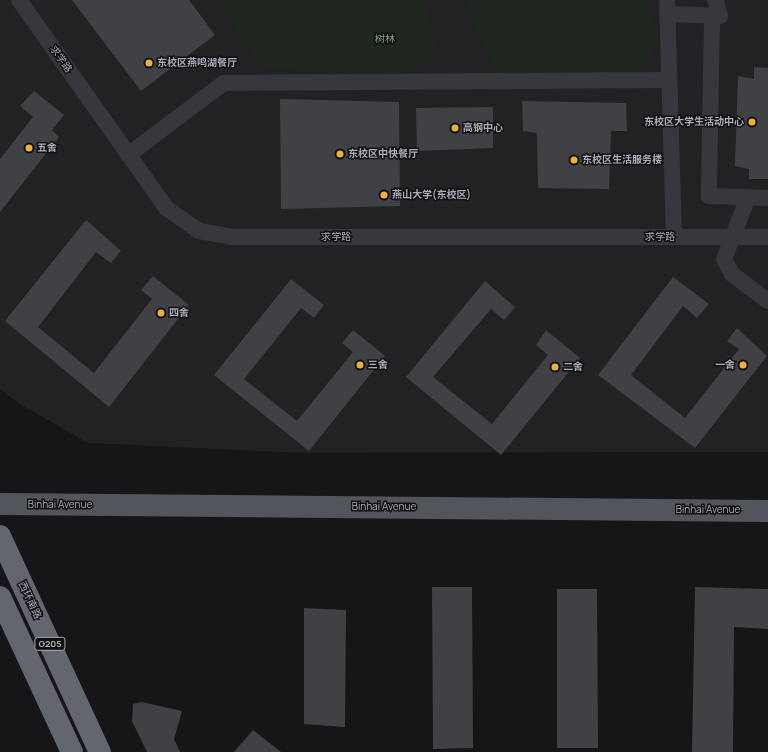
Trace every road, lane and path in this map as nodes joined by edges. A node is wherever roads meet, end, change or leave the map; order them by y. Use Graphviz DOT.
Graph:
graph roads {
  1 [pos="19,0"];
  2 [pos="715,0"];
  3 [pos="667,7"];
  4 [pos="712,16"];
  5 [pos="669,80"];
  6 [pos="128,155"];
  7 [pos="748,198"];
  8 [pos="768,198"];
  9 [pos="674,237"];
  10 [pos="732,237"];
  11 [pos="768,237"];
  12 [pos="768,301"];
  13 [pos="0,504"];
  14 [pos="768,511"];
  15 [pos="0,536"];
  16 [pos="0,597"];
  17 [pos="72,752"];
  18 [pos="100,752"];
  1 -- 6 [label="street, 求学路"];
  2 -- 4 [label="street"];
  3 -- 4 [label="street"];
  3 -- 5 [label="street"];
  4 -- 7 [label="street"];
  5 -- 6 [label="street"];
  5 -- 9 [label="street"];
  6 -- 9 [label="street, 求学路"];
  7 -- 8 [label="street"];
  7 -- 10 [label="street"];
  9 -- 10 [label="street, 求学路"];
  10 -- 11 [label="street, 求学路"];
  10 -- 12 [label="street"];
  13 -- 14 [label="main road, Binhai Avenue"];
  15 -- 18 [label="highway, 西环南路 / G205"];
  16 -- 17 [label="highway, G205"];
}
